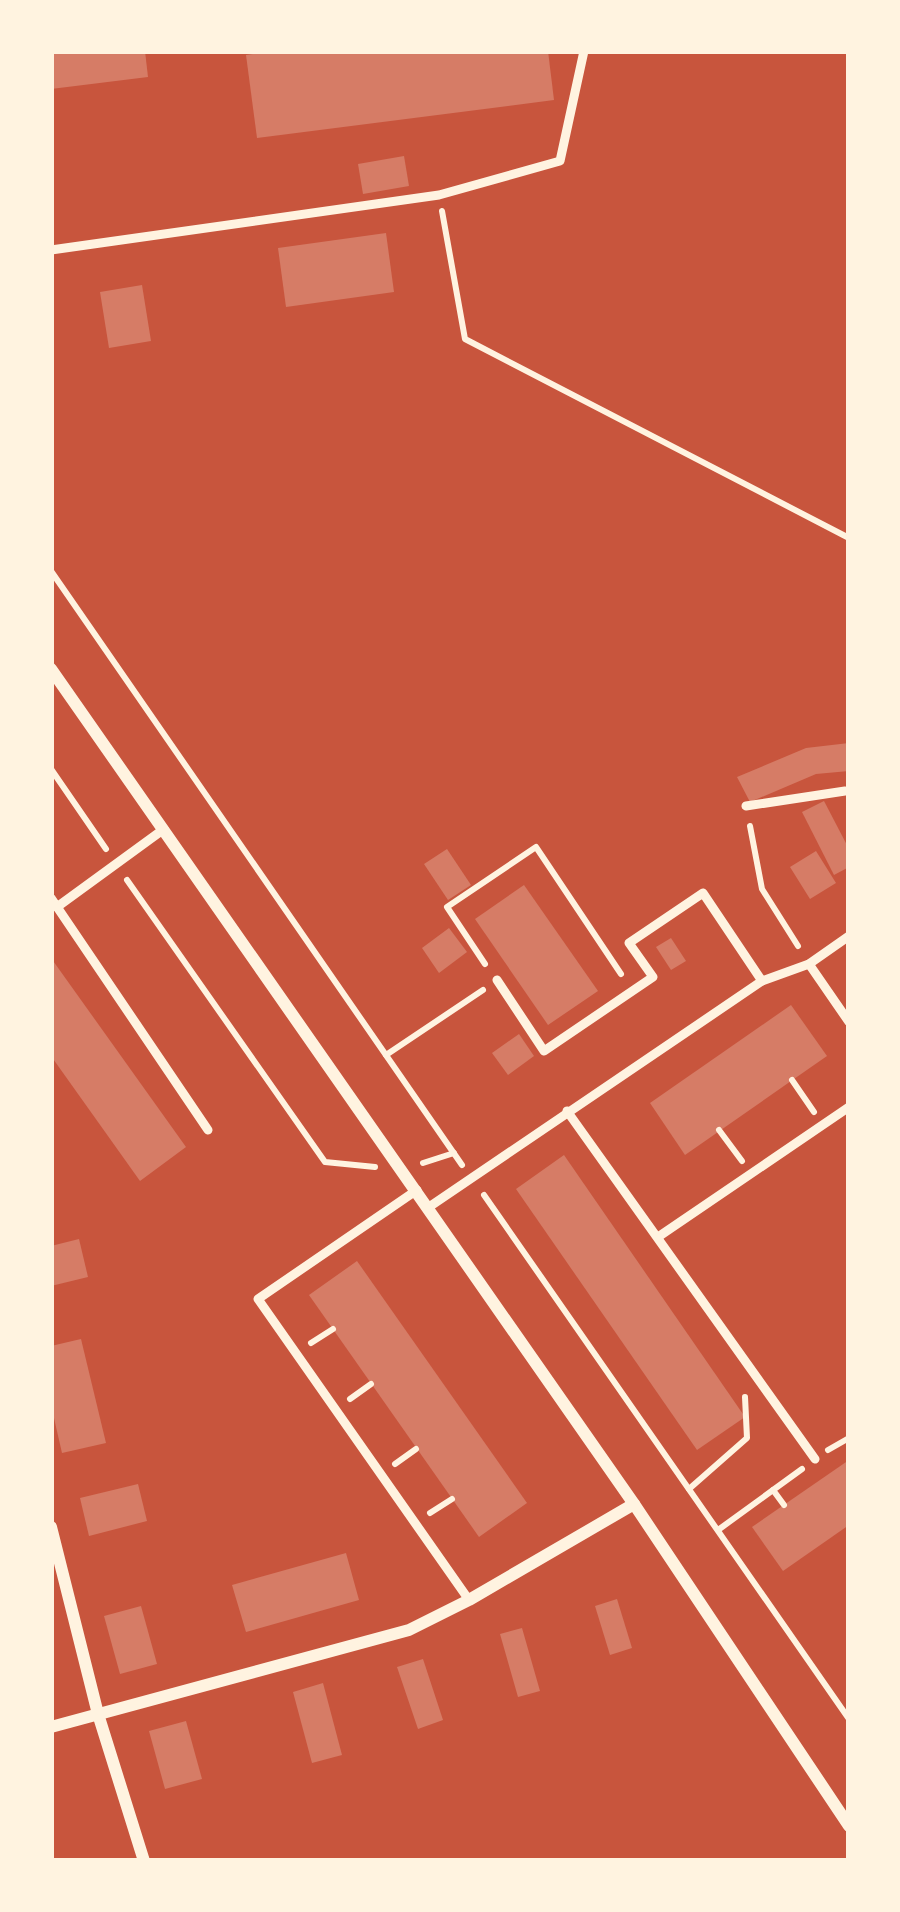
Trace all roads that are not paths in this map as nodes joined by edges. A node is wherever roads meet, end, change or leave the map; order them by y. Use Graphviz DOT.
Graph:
graph roads {
  1 [pos="584,51"];
  2 [pos="51,250"];
  3 [pos="51,669"];
  4 [pos="848,794"];
  5 [pos="746,806"];
  6 [pos="164,829"];
  7 [pos="54,902"];
  8 [pos="849,936"];
  9 [pos="809,964"];
  10 [pos="497,980"];
  11 [pos="762,981"];
  12 [pos="849,1022"];
  13 [pos="849,1107"];
  14 [pos="567,1112"];
  15 [pos="208,1130"];
  16 [pos="417,1190"];
  17 [pos="429,1207"];
  18 [pos="658,1237"];
  19 [pos="815,1459"];
  20 [pos="634,1504"];
  21 [pos="51,1527"];
  22 [pos="469,1600"];
  23 [pos="98,1714"];
  24 [pos="51,1726"];
  25 [pos="849,1826"];
  26 [pos="144,1861"];
  1 -- 2 [label="lane"];
  3 -- 6 [label="street"];
  4 -- 5 [label="lane"];
  6 -- 7 [label="lane"];
  6 -- 16 [label="street"];
  7 -- 15 [label="lane"];
  8 -- 9 [label="lane"];
  9 -- 11 [label="lane"];
  9 -- 12 [label="lane"];
  10 -- 11 [label="lane"];
  11 -- 14 [label="lane"];
  13 -- 18 [label="lane"];
  14 -- 17 [label="lane"];
  14 -- 18 [label="lane"];
  16 -- 17 [label="street"];
  16 -- 22 [label="lane"];
  17 -- 20 [label="street"];
  18 -- 19 [label="lane"];
  20 -- 22 [label="street"];
  20 -- 25 [label="street"];
  21 -- 23 [label="street"];
  22 -- 23 [label="street"];
  23 -- 24 [label="street"];
  23 -- 26 [label="street"];
}
